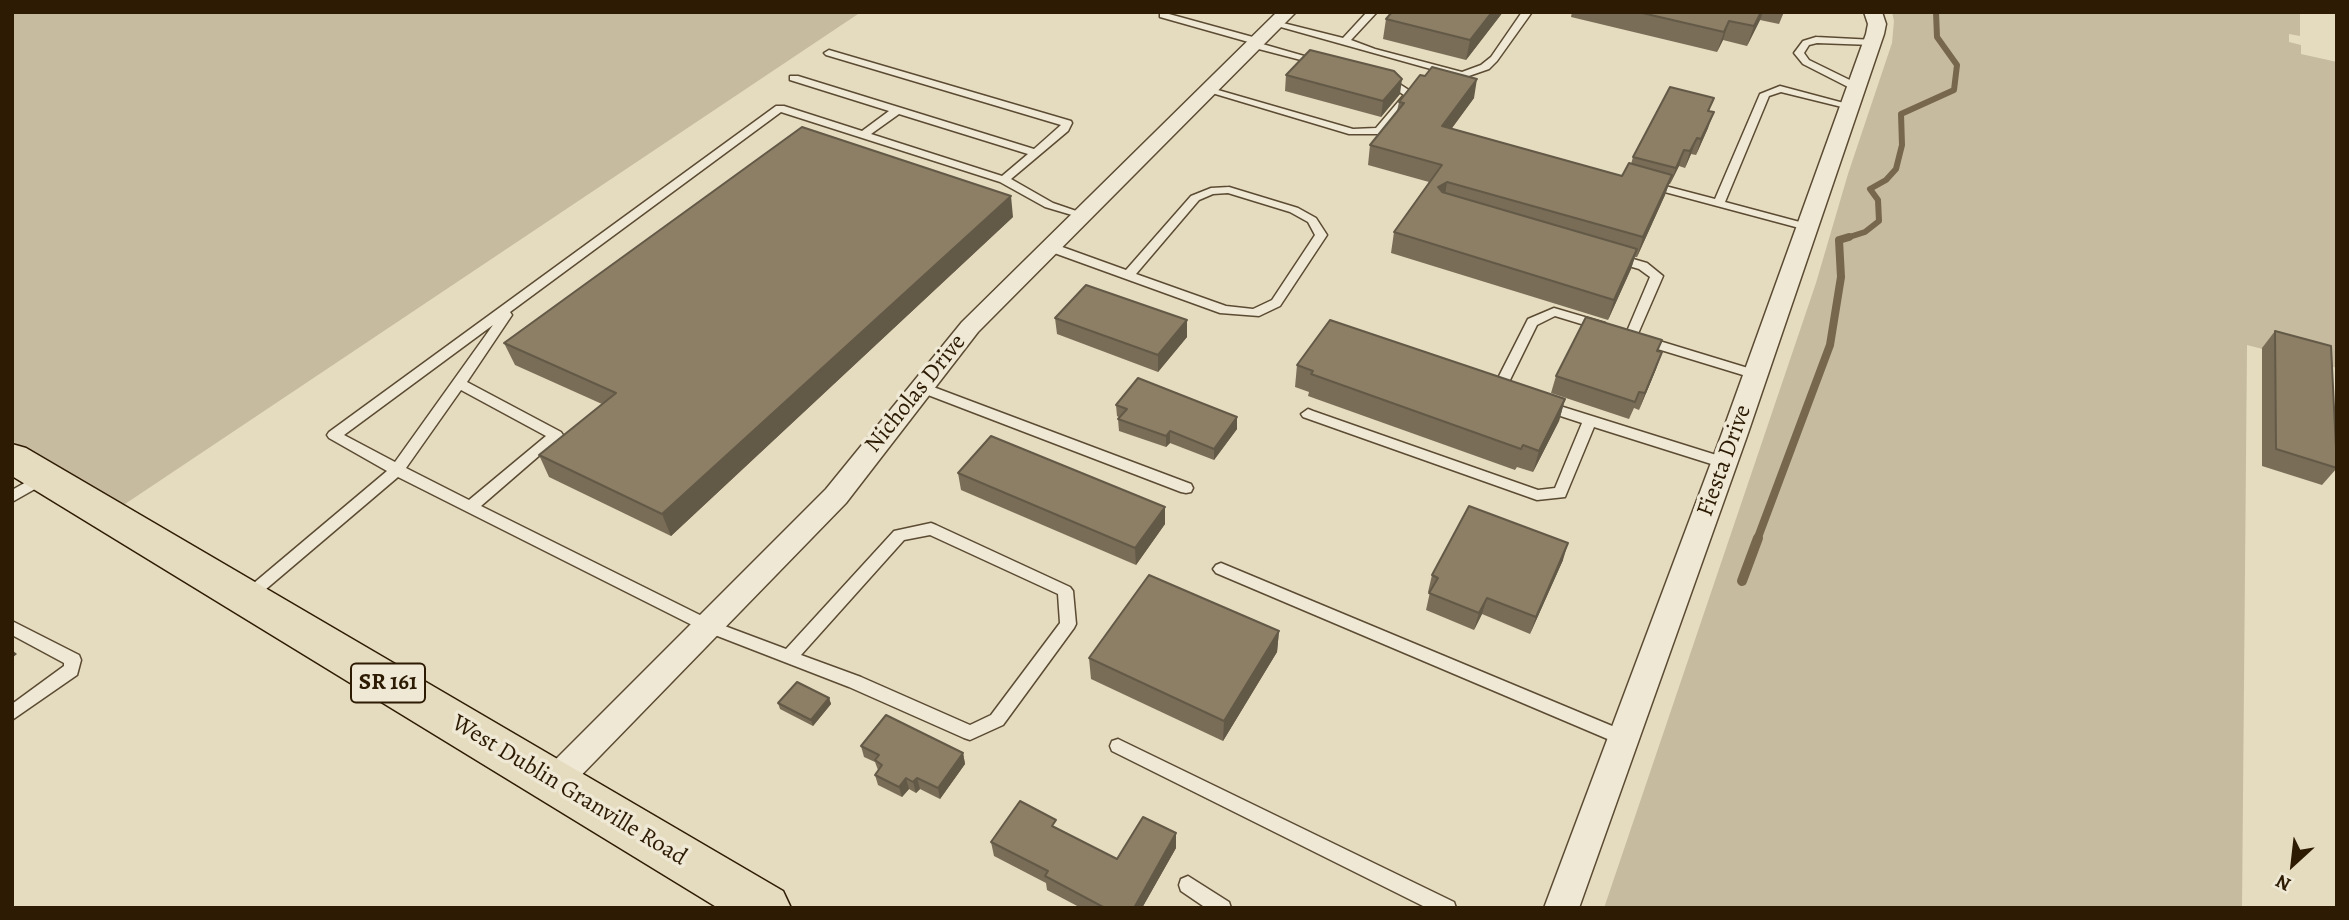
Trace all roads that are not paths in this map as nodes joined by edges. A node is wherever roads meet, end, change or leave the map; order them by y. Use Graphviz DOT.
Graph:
graph roads {
  1 [pos="1166,12"];
  2 [pos="1372,12"];
  3 [pos="1527,12"];
  4 [pos="1873,12"];
  5 [pos="1281,18"];
  6 [pos="1345,41"];
  7 [pos="1872,41"];
  8 [pos="1255,43"];
  9 [pos="829,53"];
  10 [pos="1330,64"];
  11 [pos="1380,77"];
  12 [pos="794,78"];
  13 [pos="1207,90"];
  14 [pos="1853,96"];
  15 [pos="897,110"];
  16 [pos="863,135"];
  17 [pos="1035,153"];
  18 [pos="1004,180"];
  19 [pos="1641,182"];
  20 [pos="1718,203"];
  21 [pos="1082,215"];
  22 [pos="1807,227"];
  23 [pos="1050,247"];
  24 [pos="1603,254"];
  25 [pos="1129,275"];
  26 [pos="512,305"];
  27 [pos="1631,336"];
  28 [pos="1756,375"];
  29 [pos="459,383"];
  30 [pos="920,387"];
  31 [pos="1308,414"];
  32 [pos="1590,421"];
  33 [pos="1724,463"];
  34 [pos="397,470"];
  35 [pos="23,477"];
  36 [pos="1186,488"];
  37 [pos="470,507"];
  38 [pos="1221,569"];
  39 [pos="246,598"];
  40 [pos="708,626"];
  41 [pos="12,627"];
  42 [pos="789,657"];
  43 [pos="12,713"];
  44 [pos="1623,738"];
  45 [pos="1118,746"];
  46 [pos="554,782"];
  47 [pos="1188,885"];
  48 [pos="765,908"];
  49 [pos="1222,908"];
  50 [pos="1447,908"];
  51 [pos="1561,908"];
  1 -- 8 [label="lane"];
  2 -- 6 [label="lane"];
  3 -- 6 [label="lane"];
  4 -- 7 [label="street, Fiesta Drive"];
  5 -- 6 [label="lane"];
  5 -- 8 [label="street, Nicholas Drive"];
  7 -- 14 [label="street, Fiesta Drive"];
  7 -- 14 [label="lane"];
  8 -- 10 [label="lane"];
  8 -- 13 [label="street, Nicholas Drive"];
  9 -- 17 [label="lane"];
  11 -- 13 [label="lane"];
  12 -- 15 [label="lane"];
  13 -- 21 [label="street, Nicholas Drive"];
  14 -- 20 [label="lane"];
  14 -- 22 [label="street, Fiesta Drive"];
  15 -- 16 [label="lane"];
  15 -- 17 [label="lane"];
  16 -- 18 [label="lane"];
  16 -- 26 [label="lane"];
  17 -- 18 [label="lane"];
  18 -- 21 [label="lane"];
  19 -- 20 [label="lane"];
  20 -- 22 [label="lane"];
  21 -- 23 [label="street, Nicholas Drive"];
  22 -- 28 [label="street, Fiesta Drive"];
  23 -- 25 [label="lane"];
  23 -- 30 [label="street, Nicholas Drive"];
  24 -- 27 [label="lane"];
  25 -- 25 [label="lane"];
  26 -- 29 [label="lane"];
  26 -- 34 [label="lane"];
  27 -- 28 [label="lane"];
  27 -- 32 [label="lane"];
  28 -- 33 [label="street, Fiesta Drive"];
  29 -- 34 [label="lane"];
  29 -- 37 [label="lane"];
  30 -- 36 [label="lane"];
  30 -- 40 [label="street, Nicholas Drive"];
  31 -- 32 [label="lane"];
  32 -- 33 [label="lane"];
  33 -- 44 [label="street, Fiesta Drive"];
  34 -- 37 [label="lane"];
  34 -- 39 [label="lane"];
  35 -- 39 [label="main road, West Dublin Granville Road / SR 161"];
  37 -- 40 [label="lane"];
  38 -- 44 [label="lane"];
  39 -- 46 [label="main road, West Dublin Granville Road / SR 161"];
  40 -- 42 [label="lane"];
  40 -- 46 [label="street, Nicholas Drive"];
  41 -- 43 [label="lane"];
  42 -- 42 [label="lane"];
  44 -- 51 [label="street, Fiesta Drive"];
  45 -- 50 [label="lane"];
  46 -- 48 [label="main road, West Dublin Granville Road / SR 161"];
  47 -- 49 [label="lane"];
}
